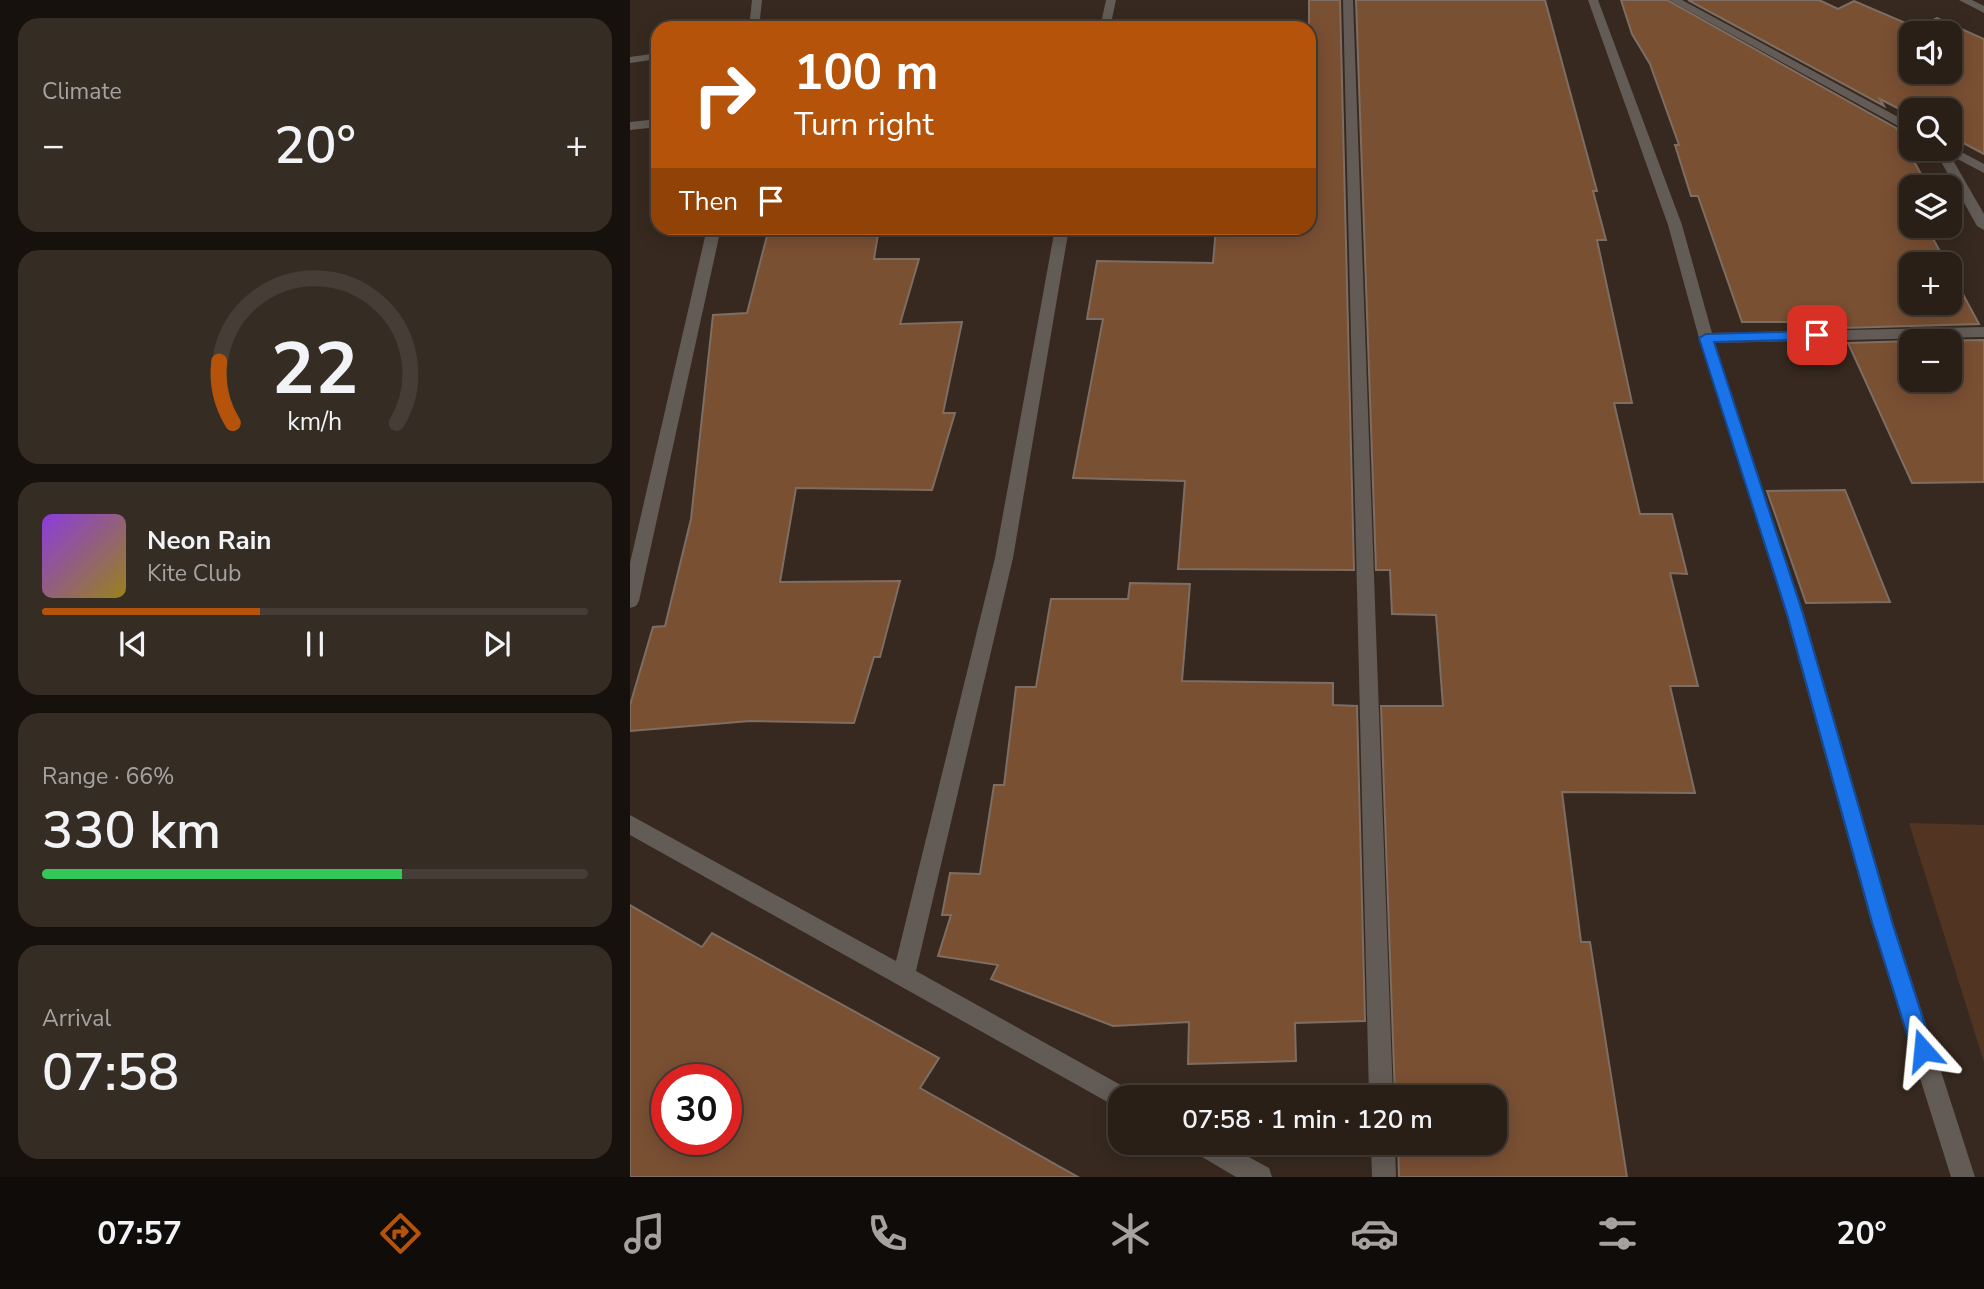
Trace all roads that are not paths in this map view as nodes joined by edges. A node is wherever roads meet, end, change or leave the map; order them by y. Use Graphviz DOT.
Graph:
graph roads {
  1 [pos="757,0"];
  2 [pos="1111,0"];
  3 [pos="1348,0"];
  4 [pos="1593,0"];
  5 [pos="1674,0"];
  6 [pos="1964,0"];
  7 [pos="1984,10"];
  8 [pos="755,21"];
  9 [pos="1106,21"];
  10 [pos="651,57"];
  11 [pos="630,60"];
  12 [pos="1899,122"];
  13 [pos="651,124"];
  14 [pos="630,126"];
  15 [pos="1962,157"];
  16 [pos="1947,161"];
  17 [pos="1984,169"];
  18 [pos="1984,226"];
  19 [pos="712,235"];
  20 [pos="1061,235"];
  21 [pos="1984,332"];
  22 [pos="1706,338"];
  23 [pos="630,601"];
  24 [pos="630,824"];
  25 [pos="904,974"];
  26 [pos="1381,1085"];
  27 [pos="1108,1090"];
  28 [pos="1221,1155"];
  29 [pos="1383,1155"];
  30 [pos="1260,1177"];
  31 [pos="1384,1177"];
  32 [pos="1963,1177"];
  1 -- 8 [label="street"];
  2 -- 9 [label="street"];
  3 -- 26 [label="street"];
  4 -- 22 [label="street"];
  5 -- 12 [label="street"];
  6 -- 7 [label="street"];
  10 -- 11 [label="street"];
  13 -- 14 [label="street"];
  15 -- 17 [label="street"];
  16 -- 18 [label="street"];
  19 -- 23 [label="street"];
  20 -- 25 [label="street"];
  21 -- 22 [label="street"];
  22 -- 32 [label="street"];
  24 -- 25 [label="street"];
  25 -- 27 [label="street"];
  28 -- 30 [label="street"];
  29 -- 31 [label="street"];
}
